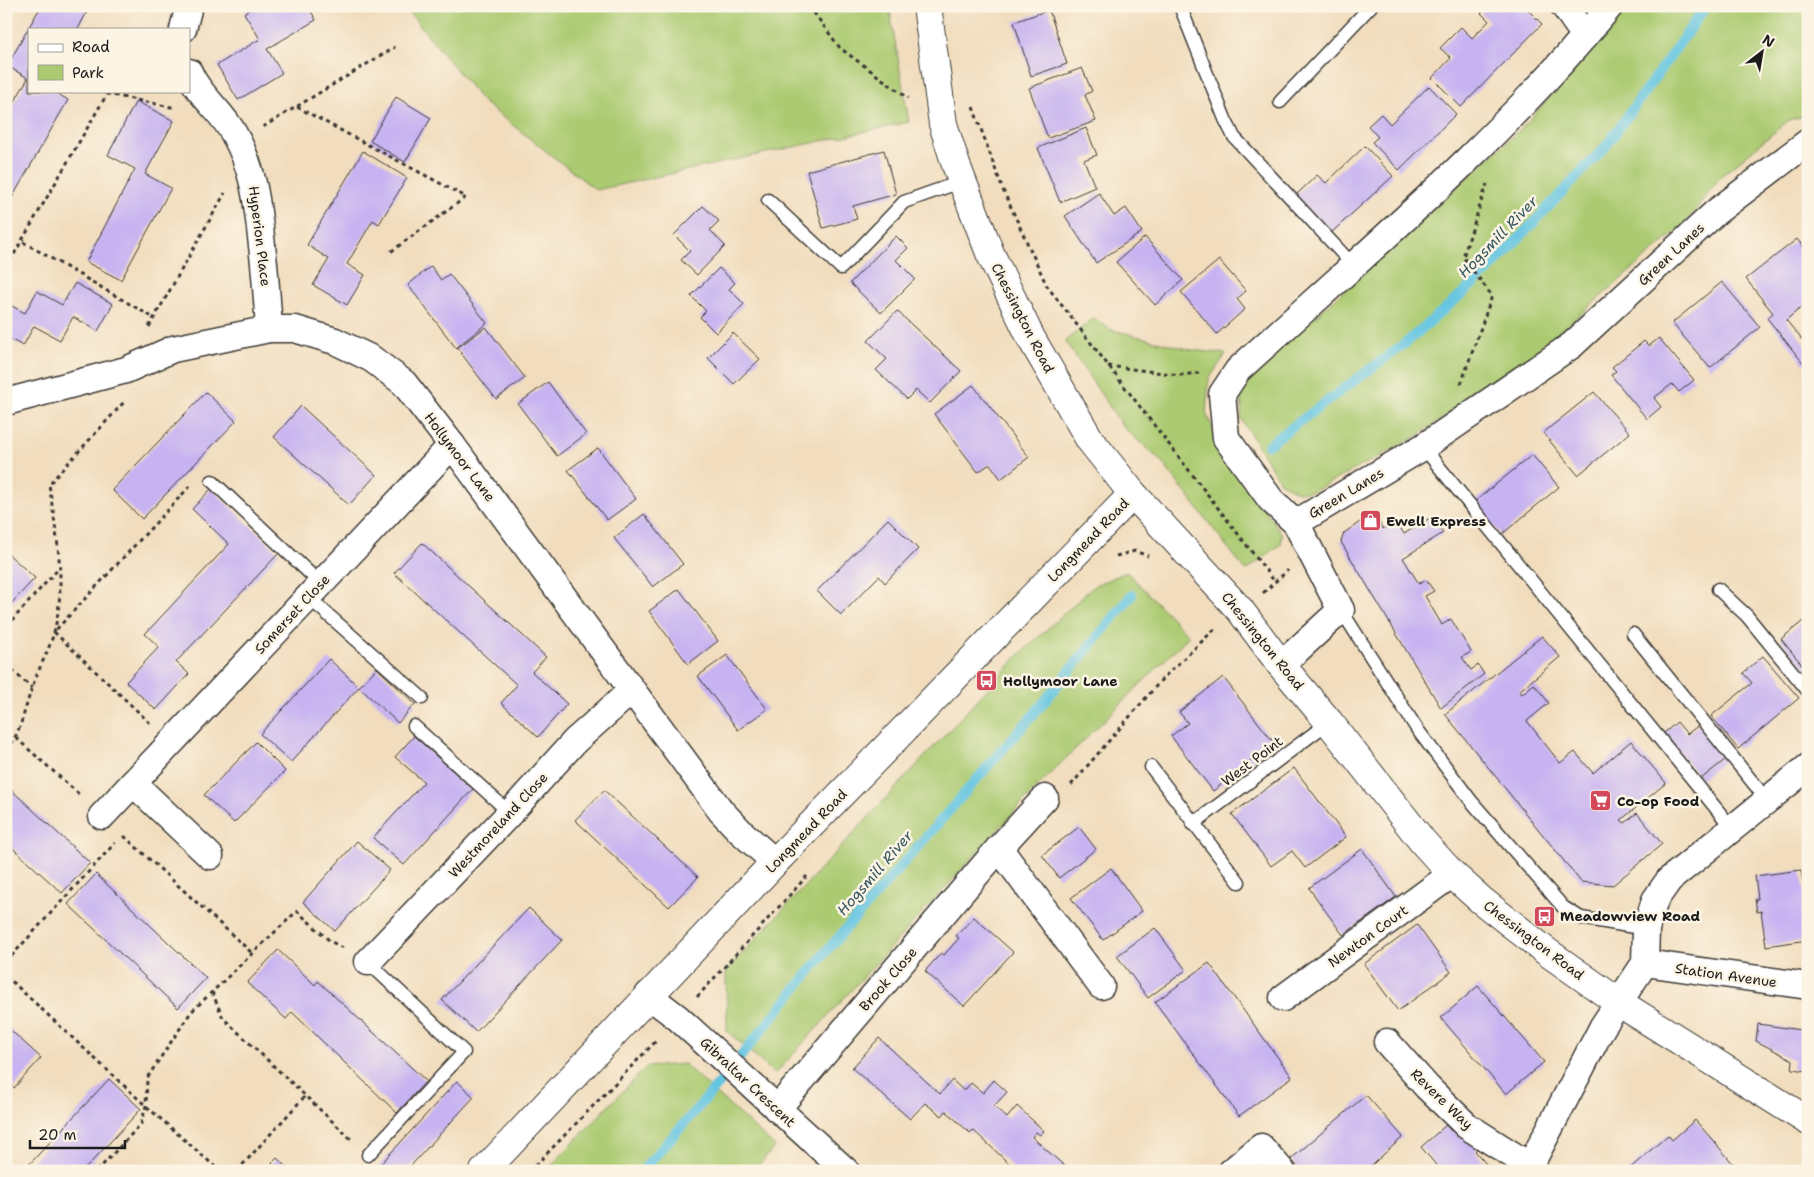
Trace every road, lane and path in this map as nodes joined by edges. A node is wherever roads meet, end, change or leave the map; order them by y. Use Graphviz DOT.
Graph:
graph roads {
  1 [pos="189,6"];
  2 [pos="809,6"];
  3 [pos="927,6"];
  4 [pos="1180,6"];
  5 [pos="1371,6"];
  6 [pos="1564,6"];
  7 [pos="1610,6"];
  8 [pos="183,28"];
  9 [pos="1586,36"];
  10 [pos="190,75"];
  11 [pos="205,97"];
  12 [pos="970,99"];
  13 [pos="1280,102"];
  14 [pos="296,107"];
  15 [pos="943,124"];
  16 [pos="1808,142"];
  17 [pos="1490,175"];
  18 [pos="963,181"];
  19 [pos="768,200"];
  20 [pos="23,242"];
  21 [pos="390,253"];
  22 [pos="1353,265"];
  23 [pos="6,268"];
  24 [pos="154,318"];
  25 [pos="269,329"];
  26 [pos="1108,366"];
  27 [pos="1238,370"];
  28 [pos="1460,387"];
  29 [pos="127,399"];
  30 [pos="6,402"];
  31 [pos="452,445"];
  32 [pos="1424,447"];
  33 [pos="212,481"];
  34 [pos="1133,494"];
  35 [pos="1296,523"];
  36 [pos="1310,552"];
  37 [pos="1111,557"];
  38 [pos="1155,559"];
  39 [pos="61,566"];
  40 [pos="1275,582"];
  41 [pos="1718,589"];
  42 [pos="314,591"];
  43 [pos="1261,594"];
  44 [pos="1341,610"];
  45 [pos="1210,622"];
  46 [pos="6,626"];
  47 [pos="1216,629"];
  48 [pos="54,632"];
  49 [pos="1633,634"];
  50 [pos="6,665"];
  51 [pos="1281,665"];
  52 [pos="32,688"];
  53 [pos="631,691"];
  54 [pos="1808,691"];
  55 [pos="422,698"];
  56 [pos="1329,722"];
  57 [pos="414,726"];
  58 [pos="16,738"];
  59 [pos="171,742"];
  60 [pos="6,751"];
  61 [pos="1151,767"];
  62 [pos="1808,768"];
  63 [pos="133,783"];
  64 [pos="1045,798"];
  65 [pos="1767,800"];
  66 [pos="510,813"];
  67 [pos="102,816"];
  68 [pos="1193,824"];
  69 [pos="1732,828"];
  70 [pos="123,835"];
  71 [pos="1000,848"];
  72 [pos="210,856"];
  73 [pos="775,862"];
  74 [pos="809,874"];
  75 [pos="1452,874"];
  76 [pos="1239,882"];
  77 [pos="1646,929"];
  78 [pos="252,953"];
  79 [pos="6,962"];
  80 [pos="368,962"];
  81 [pos="1644,963"];
  82 [pos="6,976"];
  83 [pos="1101,986"];
  84 [pos="1808,986"];
  85 [pos="212,992"];
  86 [pos="648,995"];
  87 [pos="1283,998"];
  88 [pos="1618,1002"];
  89 [pos="678,1018"];
  90 [pos="1386,1042"];
  91 [pos="305,1096"];
  92 [pos="146,1106"];
  93 [pos="777,1109"];
  94 [pos="1808,1121"];
  95 [pos="368,1155"];
  96 [pos="1527,1168"];
  97 [pos="97,1171"];
  98 [pos="220,1171"];
  99 [pos="237,1171"];
  100 [pos="484,1171"];
  101 [pos="530,1171"];
  102 [pos="846,1171"];
  103 [pos="1232,1171"];
  104 [pos="1282,1171"];
  1 -- 8 [label="street"];
  2 -- 15 [label="path"];
  3 -- 15 [label="main road, Chessington Road"];
  4 -- 22 [label="lane"];
  5 -- 13 [label="lane"];
  6 -- 9 [label="street"];
  7 -- 9 [label="street, Green Lanes"];
  9 -- 22 [label="street, Green Lanes"];
  10 -- 11 [label="street, Hyperion Place"];
  11 -- 20 [label="path"];
  11 -- 25 [label="street, Hyperion Place"];
  12 -- 26 [label="path"];
  14 -- 21 [label="path"];
  15 -- 18 [label="main road, Chessington Road"];
  16 -- 32 [label="street, Green Lanes"];
  17 -- 28 [label="path"];
  18 -- 19 [label="lane"];
  18 -- 34 [label="main road, Chessington Road"];
  20 -- 23 [label="path"];
  20 -- 24 [label="path"];
  22 -- 27 [label="street, Green Lanes"];
  25 -- 30 [label="street, Hollymoor Lane"];
  25 -- 31 [label="street, Hollymoor Lane"];
  26 -- 27 [label="path"];
  26 -- 40 [label="path"];
  27 -- 35 [label="street, Green Lanes"];
  29 -- 39 [label="path"];
  31 -- 42 [label="street, Somerset Close"];
  31 -- 53 [label="street, Hollymoor Lane"];
  32 -- 35 [label="street, Green Lanes"];
  32 -- 69 [label="lane"];
  33 -- 42 [label="lane"];
  33 -- 48 [label="path"];
  34 -- 51 [label="main road, Chessington Road"];
  34 -- 73 [label="main road, Longmead Road"];
  35 -- 36 [label="street"];
  36 -- 40 [label="path"];
  36 -- 44 [label="street"];
  37 -- 38 [label="path"];
  39 -- 46 [label="path"];
  39 -- 48 [label="path"];
  40 -- 43 [label="path"];
  41 -- 54 [label="lane"];
  42 -- 55 [label="lane"];
  42 -- 59 [label="street, Somerset Close"];
  44 -- 51 [label="street"];
  44 -- 77 [label="lane"];
  45 -- 47 [label="path"];
  48 -- 52 [label="path"];
  48 -- 59 [label="path"];
  49 -- 65 [label="lane"];
  50 -- 52 [label="path"];
  51 -- 56 [label="main road, Chessington Road"];
  52 -- 58 [label="path"];
  53 -- 66 [label="street, Westmoreland Close"];
  53 -- 73 [label="street, Hollymoor Lane"];
  56 -- 68 [label="lane, West Point"];
  56 -- 75 [label="main road, Chessington Road"];
  57 -- 66 [label="lane"];
  58 -- 60 [label="path"];
  58 -- 67 [label="path"];
  59 -- 63 [label="street, Somerset Close"];
  61 -- 68 [label="lane"];
  62 -- 65 [label="street"];
  63 -- 67 [label="street, Somerset Close"];
  63 -- 72 [label="street"];
  64 -- 71 [label="street, Brook Close"];
  65 -- 69 [label="street"];
  66 -- 80 [label="street, Westmoreland Close"];
  67 -- 70 [label="path"];
  68 -- 76 [label="lane"];
  69 -- 77 [label="street"];
  70 -- 78 [label="path"];
  70 -- 79 [label="path"];
  71 -- 83 [label="street"];
  71 -- 93 [label="street, Brook Close"];
  73 -- 86 [label="main road, Longmead Road"];
  74 -- 89 [label="path"];
  75 -- 87 [label="street, Newton Court"];
  75 -- 88 [label="main road, Chessington Road"];
  77 -- 81 [label="street"];
  78 -- 80 [label="path"];
  78 -- 85 [label="path"];
  80 -- 95 [label="lane"];
  81 -- 84 [label="street, Station Avenue"];
  81 -- 88 [label="street"];
  82 -- 92 [label="path"];
  85 -- 91 [label="path"];
  85 -- 92 [label="path"];
  86 -- 89 [label="street, Gibraltar Crescent"];
  86 -- 100 [label="main road, Longmead Road"];
  88 -- 94 [label="main road, Chessington Road"];
  88 -- 96 [label="street, Revere Way"];
  89 -- 93 [label="street, Gibraltar Crescent"];
  89 -- 101 [label="path"];
  90 -- 96 [label="street, Revere Way"];
  91 -- 95 [label="path"];
  91 -- 99 [label="path"];
  92 -- 97 [label="path"];
  92 -- 98 [label="path"];
  93 -- 102 [label="street, Gibraltar Crescent"];
  103 -- 104 [label="street"];
}
